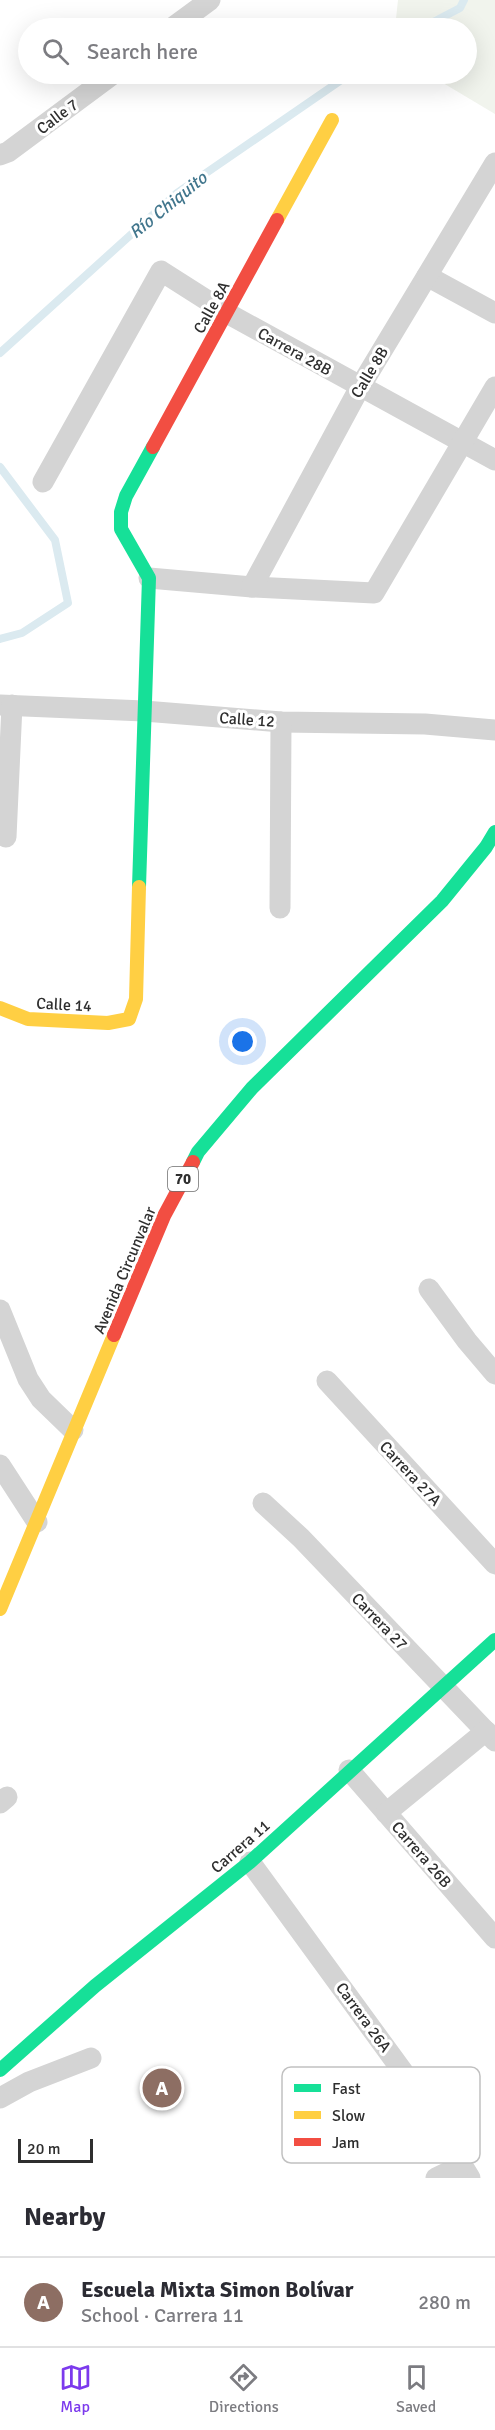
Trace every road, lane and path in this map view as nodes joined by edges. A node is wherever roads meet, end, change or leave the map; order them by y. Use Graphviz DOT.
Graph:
graph roads {
  1 [pos="210,0"];
  2 [pos="186,18"];
  3 [pos="99,84"];
  4 [pos="332,120"];
  5 [pos="3,150"];
  6 [pos="495,163"];
  7 [pos="427,276"];
  8 [pos="227,313"];
  9 [pos="495,313"];
  10 [pos="360,387"];
  11 [pos="495,387"];
  12 [pos="462,442"];
  13 [pos="495,460"];
  14 [pos="42,482"];
  15 [pos="149,578"];
  16 [pos="252,587"];
  17 [pos="6,705"];
  18 [pos="144,711"];
  19 [pos="281,722"];
  20 [pos="495,730"];
  21 [pos="495,832"];
  22 [pos="6,837"];
  23 [pos="280,908"];
  24 [pos="0,1008"];
  25 [pos="429,1290"];
  26 [pos="0,1310"];
  27 [pos="495,1374"];
  28 [pos="327,1381"];
  29 [pos="73,1430"];
  30 [pos="0,1465"];
  31 [pos="263,1503"];
  32 [pos="37,1522"];
  33 [pos="495,1564"];
  34 [pos="0,1609"];
  35 [pos="495,1640"];
  36 [pos="444,1687"];
  37 [pos="490,1736"];
  38 [pos="349,1770"];
  39 [pos="386,1813"];
  40 [pos="250,1862"];
  41 [pos="495,1938"];
  42 [pos="91,2058"];
  43 [pos="399,2067"];
  44 [pos="0,2070"];
  45 [pos="0,2098"];
  46 [pos="466,2172"];
  47 [pos="436,2178"];
  1 -- 2 [label="street"];
  3 -- 5 [label="street, Calle 7"];
  4 -- 8 [label="street, Calle 8A"];
  6 -- 7 [label="street, Calle 8B"];
  7 -- 9 [label="street"];
  7 -- 10 [label="street, Calle 8B"];
  8 -- 10 [label="street, Carrera 28B"];
  8 -- 14 [label="street, Carrera 28B"];
  8 -- 15 [label="street, Calle 8A"];
  10 -- 12 [label="street, Carrera 28B"];
  10 -- 16 [label="street, Calle 8B"];
  11 -- 12 [label="street"];
  12 -- 13 [label="street, Carrera 28B"];
  12 -- 16 [label="street"];
  15 -- 16 [label="street"];
  15 -- 18 [label="street"];
  17 -- 18 [label="street, Calle 12"];
  17 -- 22 [label="street"];
  18 -- 19 [label="street, Calle 12"];
  18 -- 24 [label="street, Calle 14"];
  19 -- 20 [label="street, Calle 12"];
  19 -- 23 [label="street"];
  21 -- 29 [label="street, Avenida Circunvalar / 70"];
  25 -- 27 [label="street"];
  26 -- 29 [label="street"];
  28 -- 33 [label="street, Carrera 27A"];
  29 -- 32 [label="street, Avenida Circunvalar / 70"];
  30 -- 32 [label="street"];
  31 -- 36 [label="street, Carrera 27"];
  32 -- 34 [label="street, Avenida Circunvalar / 70"];
  35 -- 36 [label="street, Carrera 11"];
  36 -- 37 [label="street, Carrera 27"];
  36 -- 38 [label="street, Carrera 11"];
  37 -- 39 [label="street"];
  38 -- 39 [label="street, Carrera 26B"];
  38 -- 40 [label="street, Carrera 11"];
  39 -- 41 [label="street, Carrera 26B"];
  40 -- 43 [label="street, Carrera 26A"];
  40 -- 44 [label="street, Carrera 11"];
  42 -- 45 [label="street"];
  46 -- 47 [label="street"];
}
